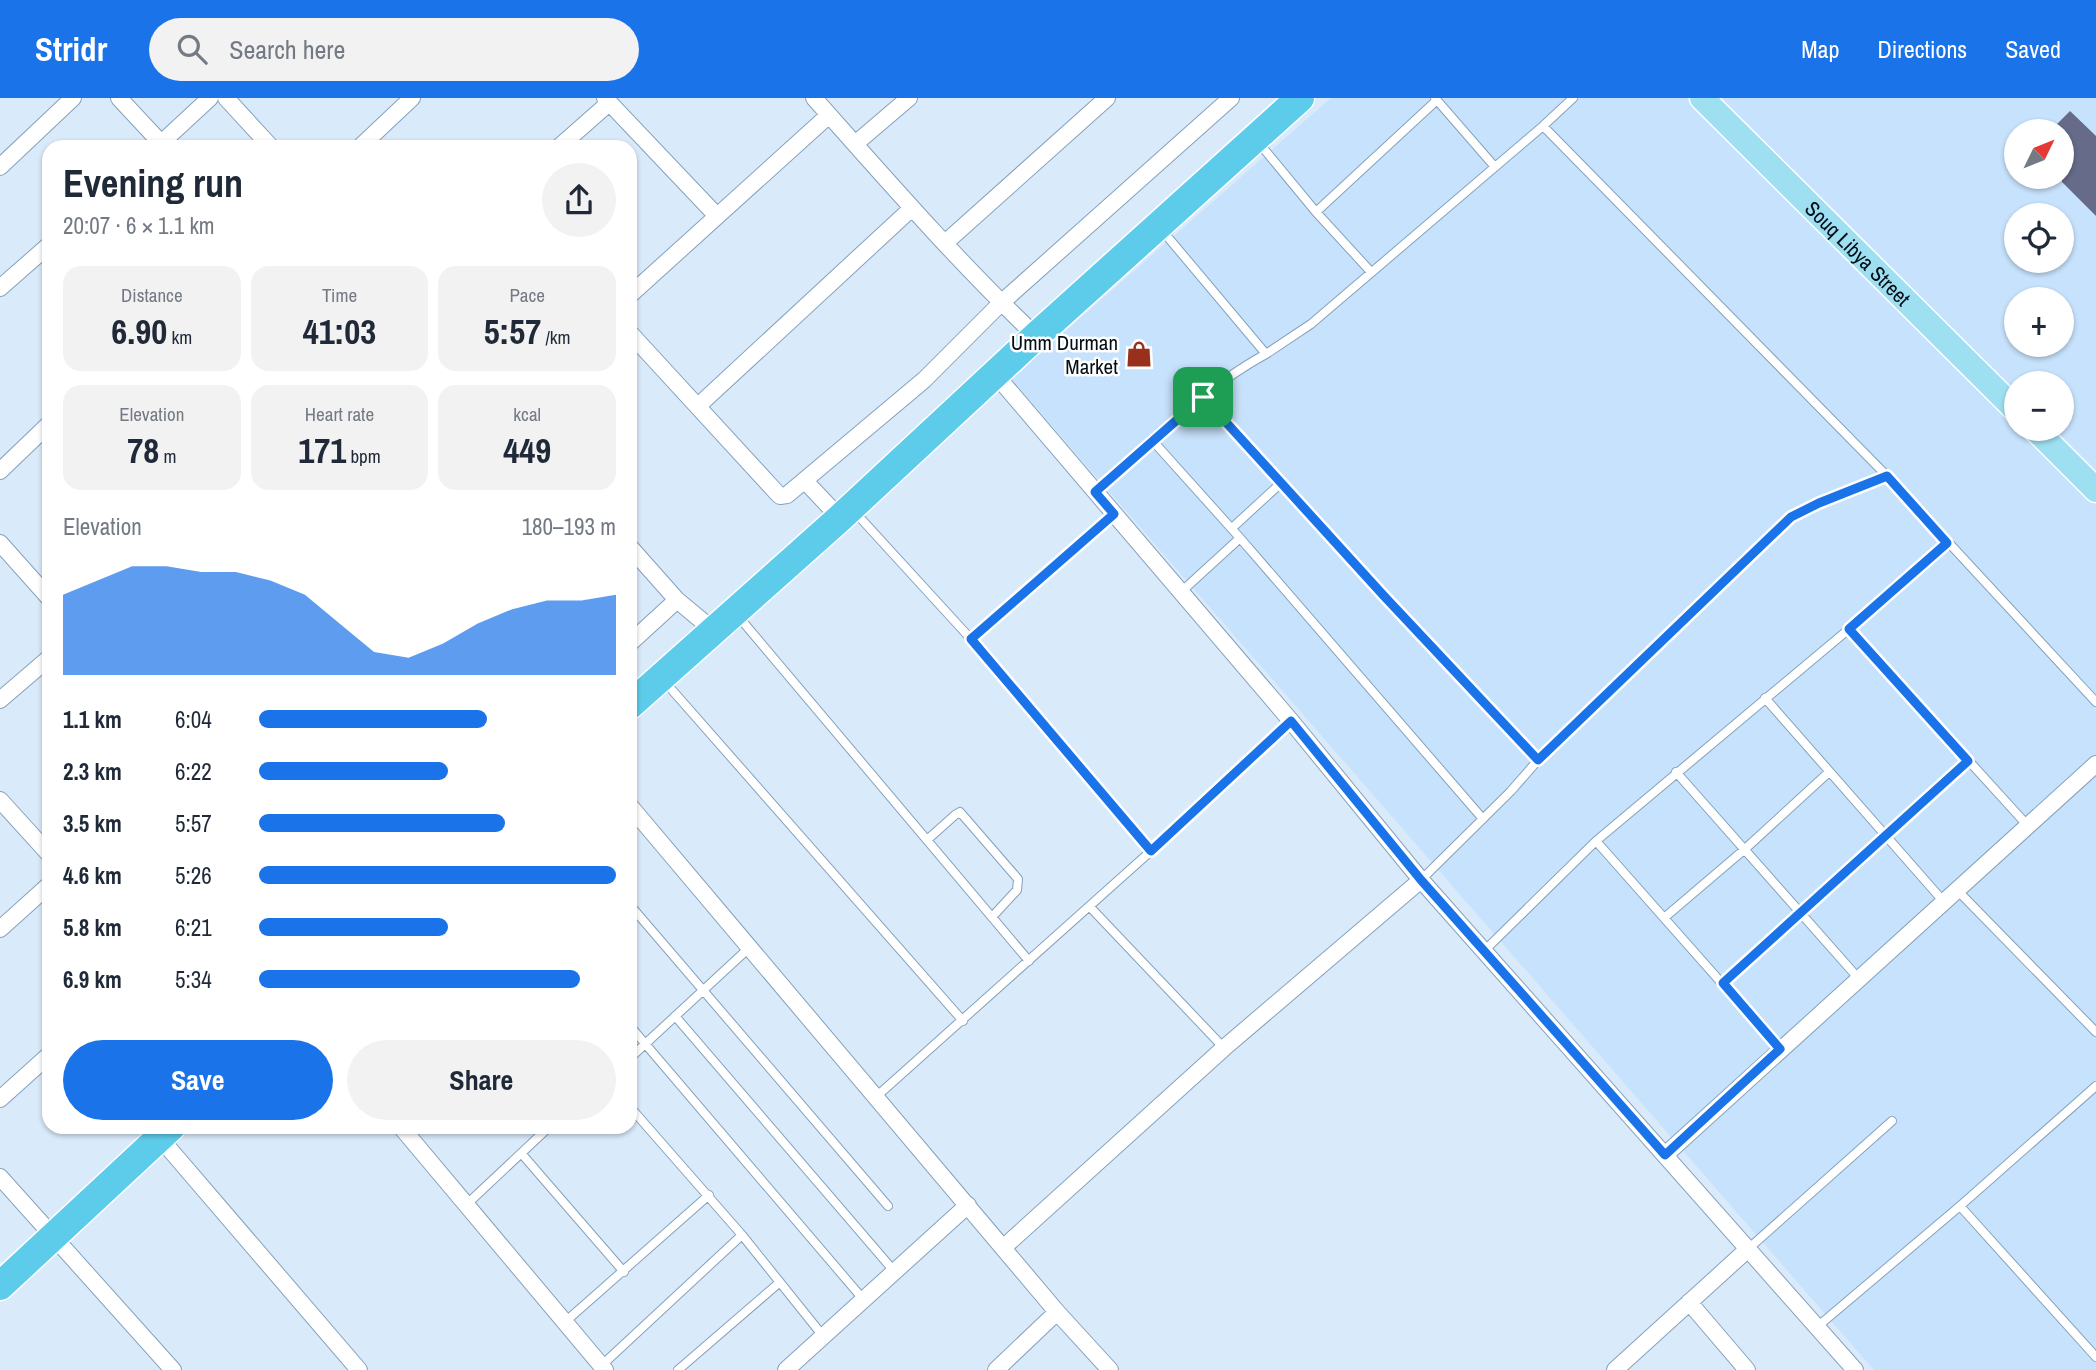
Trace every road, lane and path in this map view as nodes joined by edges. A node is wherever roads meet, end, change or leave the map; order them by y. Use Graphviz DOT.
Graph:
graph roads {
  1 [pos="73,98"];
  2 [pos="119,98"];
  3 [pos="210,98"];
  4 [pos="226,98"];
  5 [pos="412,98"];
  6 [pos="814,98"];
  7 [pos="909,98"];
  8 [pos="1107,98"];
  9 [pos="1231,98"];
  10 [pos="1300,98"];
  11 [pos="1573,98"];
  12 [pos="1702,98"];
  13 [pos="1436,99"];
  14 [pos="607,100"];
  15 [pos="829,115"];
  16 [pos="1543,126"];
  17 [pos="1255,138"];
  18 [pos="155,140"];
  19 [pos="164,140"];
  20 [pos="265,140"];
  21 [pos="367,140"];
  22 [pos="566,140"];
  23 [pos="855,144"];
  24 [pos="0,167"];
  25 [pos="1495,167"];
  26 [pos="912,208"];
  27 [pos="1316,212"];
  28 [pos="716,215"];
  29 [pos="1157,225"];
  30 [pos="945,243"];
  31 [pos="42,250"];
  32 [pos="1371,272"];
  33 [pos="0,288"];
  34 [pos="637,288"];
  35 [pos="1002,303"];
  36 [pos="1036,335"];
  37 [pos="637,340"];
  38 [pos="1266,354"];
  39 [pos="995,374"];
  40 [pos="1203,397"];
  41 [pos="2004,398"];
  42 [pos="698,406"];
  43 [pos="42,431"];
  44 [pos="1152,440"];
  45 [pos="2047,441"];
  46 [pos="0,471"];
  47 [pos="1887,476"];
  48 [pos="805,481"];
  49 [pos="1281,484"];
  50 [pos="2096,490"];
  51 [pos="1095,492"];
  52 [pos="846,513"];
  53 [pos="1114,514"];
  54 [pos="1231,528"];
  55 [pos="1240,538"];
  56 [pos="0,543"];
  57 [pos="1947,543"];
  58 [pos="637,555"];
  59 [pos="42,588"];
  60 [pos="1181,592"];
  61 [pos="677,600"];
  62 [pos="734,611"];
  63 [pos="1849,629"];
  64 [pos="713,630"];
  65 [pos="637,637"];
  66 [pos="971,639"];
  67 [pos="42,664"];
  68 [pos="661,677"];
  69 [pos="1765,698"];
  70 [pos="637,699"];
  71 [pos="0,700"];
  72 [pos="2096,702"];
  73 [pos="1291,721"];
  74 [pos="1538,760"];
  75 [pos="1968,761"];
  76 [pos="2096,764"];
  77 [pos="1676,772"];
  78 [pos="1829,772"];
  79 [pos="0,800"];
  80 [pos="637,814"];
  81 [pos="1483,819"];
  82 [pos="2028,826"];
  83 [pos="1886,835"];
  84 [pos="927,840"];
  85 [pos="1596,841"];
  86 [pos="42,846"];
  87 [pos="1745,849"];
  88 [pos="1151,851"];
  89 [pos="1421,880"];
  90 [pos="1957,890"];
  91 [pos="42,891"];
  92 [pos="1944,902"];
  93 [pos="1090,907"];
  94 [pos="1800,912"];
  95 [pos="637,913"];
  96 [pos="992,917"];
  97 [pos="1664,918"];
  98 [pos="0,929"];
  99 [pos="750,947"];
  100 [pos="1485,950"];
  101 [pos="1029,961"];
  102 [pos="1859,979"];
  103 [pos="1723,983"];
  104 [pos="704,989"];
  105 [pos="675,1017"];
  106 [pos="963,1021"];
  107 [pos="2096,1032"];
  108 [pos="637,1034"];
  109 [pos="646,1044"];
  110 [pos="1224,1048"];
  111 [pos="1780,1049"];
  112 [pos="637,1052"];
  113 [pos="42,1061"];
  114 [pos="2096,1086"];
  115 [pos="877,1096"];
  116 [pos="0,1099"];
  117 [pos="637,1115"];
  118 [pos="1892,1121"];
  119 [pos="163,1134"];
  120 [pos="167,1134"];
  121 [pos="407,1134"];
  122 [pos="541,1134"];
  123 [pos="521,1153"];
  124 [pos="1665,1155"];
  125 [pos="0,1177"];
  126 [pos="709,1195"];
  127 [pos="466,1205"];
  128 [pos="968,1205"];
  129 [pos="888,1206"];
  130 [pos="1960,1206"];
  131 [pos="742,1235"];
  132 [pos="52,1238"];
  133 [pos="1004,1247"];
  134 [pos="1748,1249"];
  135 [pos="894,1271"];
  136 [pos="624,1272"];
  137 [pos="780,1282"];
  138 [pos="0,1286"];
  139 [pos="863,1299"];
  140 [pos="1689,1302"];
  141 [pos="1057,1312"];
  142 [pos="565,1322"];
  143 [pos="1817,1327"];
  144 [pos="823,1336"];
  145 [pos="2096,1357"];
  146 [pos="603,1368"];
  147 [pos="173,1370"];
  148 [pos="359,1370"];
  149 [pos="678,1370"];
  150 [pos="786,1370"];
  151 [pos="996,1370"];
  152 [pos="1110,1370"];
  153 [pos="1615,1370"];
  154 [pos="1747,1370"];
  155 [pos="1855,1370"];
  1 -- 24 [label="street"];
  2 -- 18 [label="street"];
  3 -- 19 [label="street"];
  4 -- 20 [label="street"];
  5 -- 21 [label="street"];
  6 -- 15 [label="street"];
  7 -- 23 [label="street"];
  8 -- 30 [label="street"];
  9 -- 35 [label="street"];
  10 -- 17 [label="highway"];
  11 -- 16 [label="lane"];
  12 -- 41 [label="main road, Souq Libya Street"];
  13 -- 25 [label="lane"];
  13 -- 27 [label="lane"];
  14 -- 22 [label="street"];
  14 -- 28 [label="street"];
  15 -- 23 [label="street"];
  15 -- 28 [label="street"];
  16 -- 25 [label="lane"];
  16 -- 47 [label="lane"];
  17 -- 27 [label="lane"];
  17 -- 29 [label="highway"];
  23 -- 26 [label="street"];
  25 -- 32 [label="lane"];
  26 -- 30 [label="street"];
  26 -- 42 [label="street"];
  27 -- 32 [label="lane"];
  28 -- 34 [label="street"];
  29 -- 36 [label="highway"];
  29 -- 38 [label="lane"];
  30 -- 35 [label="street"];
  31 -- 33 [label="street"];
  32 -- 38 [label="lane"];
  35 -- 36 [label="street"];
  35 -- 48 [label="street"];
  36 -- 39 [label="highway"];
  37 -- 42 [label="street"];
  38 -- 40 [label="lane"];
  39 -- 51 [label="street"];
  39 -- 52 [label="highway"];
  40 -- 44 [label="lane"];
  40 -- 49 [label="lane"];
  42 -- 48 [label="street"];
  43 -- 46 [label="street"];
  44 -- 51 [label="lane"];
  44 -- 54 [label="lane"];
  45 -- 50 [label="main road"];
  47 -- 57 [label="lane"];
  47 -- 74 [label="lane"];
  48 -- 52 [label="street"];
  49 -- 54 [label="lane"];
  49 -- 74 [label="lane"];
  51 -- 53 [label="street"];
  52 -- 62 [label="highway"];
  52 -- 66 [label="lane"];
  53 -- 60 [label="street"];
  53 -- 66 [label="lane"];
  54 -- 55 [label="lane"];
  55 -- 60 [label="lane"];
  55 -- 81 [label="lane"];
  56 -- 59 [label="street"];
  57 -- 63 [label="lane"];
  57 -- 72 [label="lane"];
  58 -- 61 [label="street"];
  60 -- 73 [label="street"];
  61 -- 64 [label="street"];
  61 -- 65 [label="street"];
  62 -- 64 [label="highway"];
  62 -- 84 [label="lane"];
  63 -- 69 [label="lane"];
  63 -- 75 [label="lane"];
  64 -- 68 [label="highway"];
  66 -- 88 [label="lane"];
  67 -- 71 [label="street"];
  68 -- 70 [label="highway"];
  68 -- 106 [label="lane"];
  69 -- 77 [label="lane"];
  69 -- 78 [label="lane"];
  73 -- 88 [label="lane"];
  73 -- 89 [label="street"];
  74 -- 81 [label="lane"];
  75 -- 82 [label="lane"];
  75 -- 83 [label="lane"];
  76 -- 82 [label="street"];
  77 -- 85 [label="lane"];
  77 -- 87 [label="lane"];
  78 -- 83 [label="lane"];
  78 -- 87 [label="lane"];
  79 -- 86 [label="street"];
  80 -- 99 [label="street"];
  81 -- 89 [label="lane"];
  82 -- 90 [label="street"];
  83 -- 92 [label="lane"];
  83 -- 94 [label="lane"];
  84 -- 96 [label="lane"];
  84 -- 96 [label="lane"];
  85 -- 97 [label="lane"];
  85 -- 100 [label="lane"];
  87 -- 94 [label="lane"];
  87 -- 97 [label="lane"];
  88 -- 93 [label="lane"];
  89 -- 100 [label="street"];
  89 -- 110 [label="street"];
  90 -- 92 [label="street"];
  90 -- 107 [label="lane"];
  91 -- 98 [label="street"];
  92 -- 102 [label="street"];
  93 -- 101 [label="lane"];
  93 -- 110 [label="lane"];
  94 -- 102 [label="lane"];
  94 -- 103 [label="lane"];
  95 -- 104 [label="lane"];
  96 -- 101 [label="lane"];
  97 -- 103 [label="lane"];
  99 -- 104 [label="lane"];
  99 -- 115 [label="street"];
  100 -- 124 [label="street"];
  101 -- 106 [label="lane"];
  102 -- 111 [label="street"];
  103 -- 111 [label="lane"];
  104 -- 105 [label="lane"];
  104 -- 129 [label="lane"];
  105 -- 109 [label="lane"];
  105 -- 135 [label="lane"];
  106 -- 115 [label="lane"];
  108 -- 109 [label="lane"];
  109 -- 112 [label="lane"];
  109 -- 139 [label="lane"];
  110 -- 133 [label="street"];
  111 -- 124 [label="street"];
  113 -- 116 [label="street"];
  114 -- 130 [label="lane"];
  115 -- 128 [label="street"];
  117 -- 126 [label="lane"];
  118 -- 134 [label="lane"];
  119 -- 132 [label="highway"];
  120 -- 148 [label="street"];
  121 -- 127 [label="street"];
  122 -- 123 [label="lane"];
  123 -- 127 [label="lane"];
  123 -- 136 [label="lane"];
  124 -- 134 [label="street"];
  125 -- 132 [label="street"];
  126 -- 131 [label="lane"];
  126 -- 136 [label="lane"];
  127 -- 142 [label="street"];
  128 -- 133 [label="street"];
  128 -- 135 [label="street"];
  130 -- 143 [label="lane"];
  130 -- 145 [label="lane"];
  131 -- 137 [label="lane"];
  131 -- 146 [label="lane"];
  132 -- 138 [label="highway"];
  132 -- 147 [label="street"];
  133 -- 141 [label="street"];
  134 -- 140 [label="street"];
  134 -- 143 [label="street"];
  135 -- 139 [label="street"];
  136 -- 142 [label="lane"];
  137 -- 144 [label="lane"];
  137 -- 149 [label="lane"];
  139 -- 144 [label="street"];
  140 -- 153 [label="street"];
  140 -- 154 [label="street"];
  141 -- 151 [label="street"];
  141 -- 152 [label="street"];
  142 -- 146 [label="street"];
  143 -- 155 [label="street"];
  144 -- 150 [label="street"];
}
